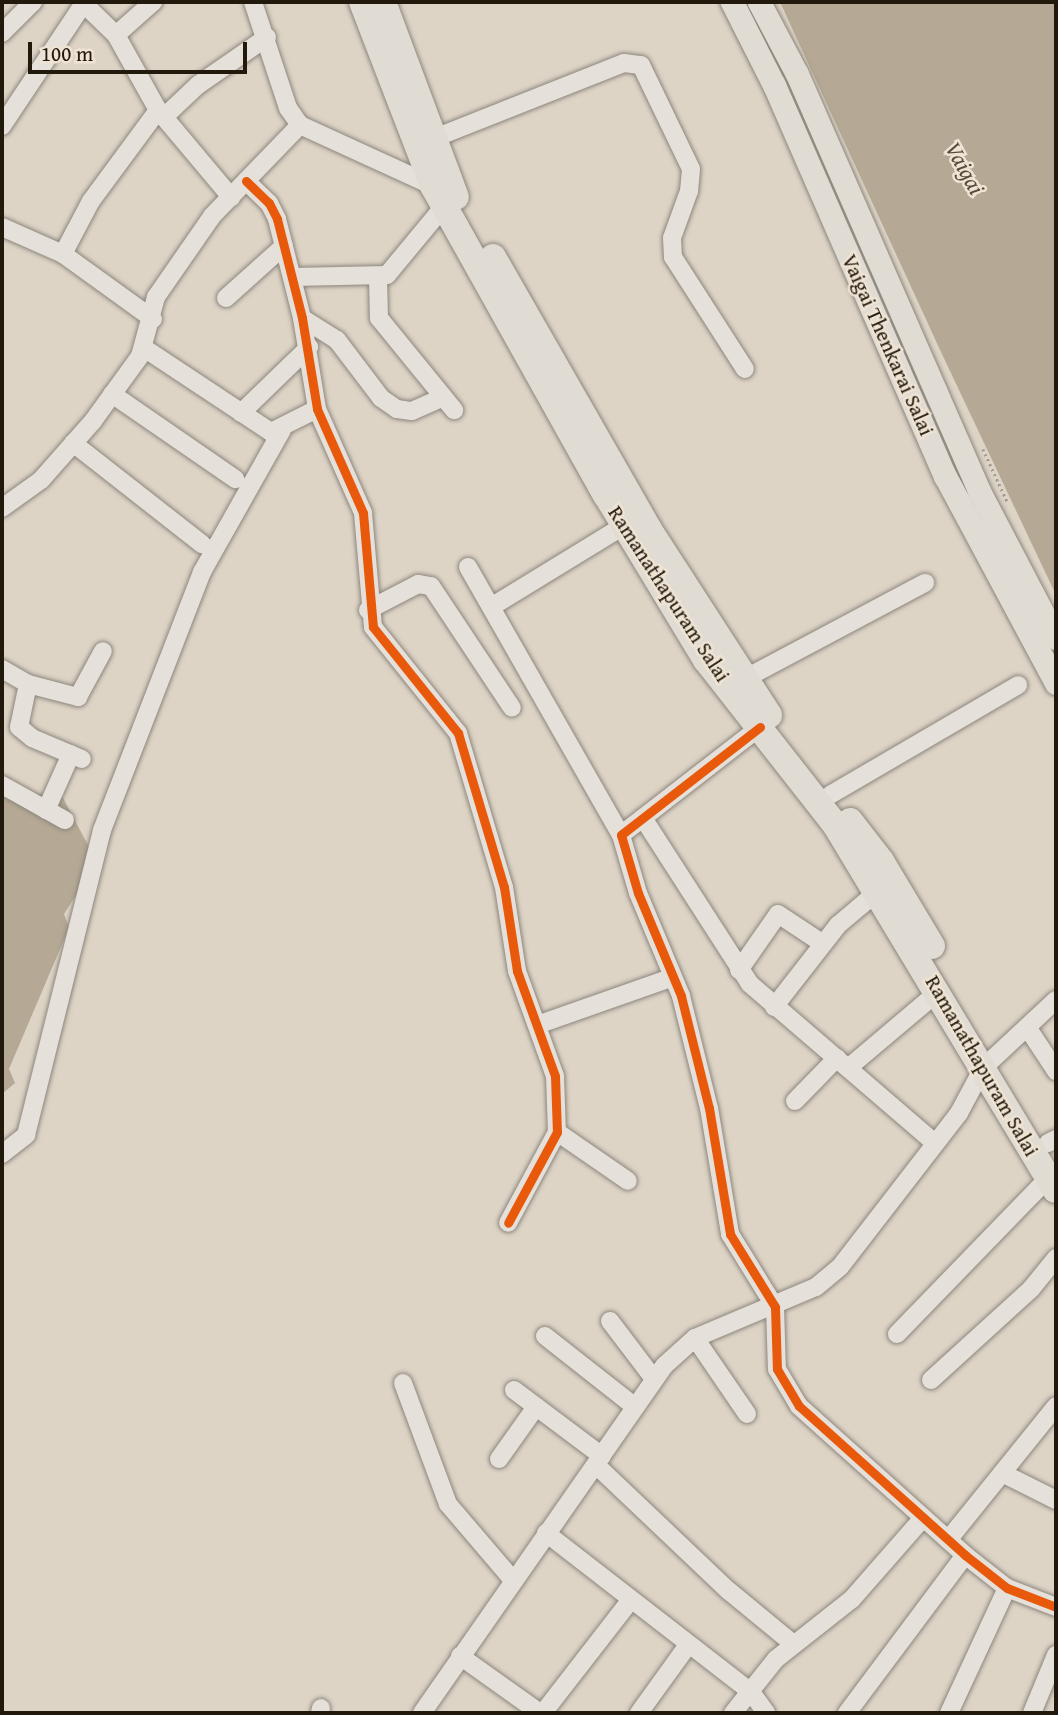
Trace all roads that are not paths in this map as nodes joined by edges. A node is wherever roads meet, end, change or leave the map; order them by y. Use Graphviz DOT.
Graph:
graph roads {
  1 [pos="33,2"];
  2 [pos="83,2"];
  3 [pos="153,2"];
  4 [pos="253,2"];
  5 [pos="362,2"];
  6 [pos="383,2"];
  7 [pos="732,2"];
  8 [pos="759,2"];
  9 [pos="2,33"];
  10 [pos="116,35"];
  11 [pos="267,37"];
  12 [pos="161,113"];
  13 [pos="300,125"];
  14 [pos="2,126"];
  15 [pos="424,142"];
  16 [pos="246,181"];
  17 [pos="438,196"];
  18 [pos="231,197"];
  19 [pos="2,227"];
  20 [pos="284,246"];
  21 [pos="63,254"];
  22 [pos="292,277"];
  23 [pos="378,278"];
  24 [pos="226,298"];
  25 [pos="302,318"];
  26 [pos="153,320"];
  27 [pos="309,347"];
  28 [pos="144,348"];
  29 [pos="745,369"];
  30 [pos="112,394"];
  31 [pos="317,409"];
  32 [pos="241,413"];
  33 [pos="282,430"];
  34 [pos="73,443"];
  35 [pos="235,479"];
  36 [pos="2,508"];
  37 [pos="625,525"];
  38 [pos="202,544"];
  39 [pos="468,567"];
  40 [pos="925,583"];
  41 [pos="491,607"];
  42 [pos="368,610"];
  43 [pos="1056,638"];
  44 [pos="103,651"];
  45 [pos="2,669"];
  46 [pos="746,678"];
  47 [pos="1056,682"];
  48 [pos="28,684"];
  49 [pos="1018,685"];
  50 [pos="512,708"];
  51 [pos="760,727"];
  52 [pos="2,785"];
  53 [pos="830,795"];
  54 [pos="46,810"];
  55 [pos="643,818"];
  56 [pos="65,820"];
  57 [pos="621,835"];
  58 [pos="877,892"];
  59 [pos="822,943"];
  60 [pos="739,970"];
  61 [pos="673,977"];
  62 [pos="939,991"];
  63 [pos="1056,1000"];
  64 [pos="774,1007"];
  65 [pos="537,1025"];
  66 [pos="1027,1027"];
  67 [pos="989,1062"];
  68 [pos="842,1063"];
  69 [pos="1056,1072"];
  70 [pos="795,1101"];
  71 [pos="558,1132"];
  72 [pos="935,1143"];
  73 [pos="2,1154"];
  74 [pos="1053,1162"];
  75 [pos="628,1181"];
  76 [pos="508,1223"];
  77 [pos="1056,1258"];
  78 [pos="775,1307"];
  79 [pos="611,1321"];
  80 [pos="897,1334"];
  81 [pos="545,1336"];
  82 [pos="695,1338"];
  83 [pos="654,1380"];
  84 [pos="931,1380"];
  85 [pos="402,1382"];
  86 [pos="514,1390"];
  87 [pos="634,1406"];
  88 [pos="1056,1406"];
  89 [pos="536,1407"];
  90 [pos="747,1414"];
  91 [pos="499,1459"];
  92 [pos="599,1461"];
  93 [pos="1002,1473"];
  94 [pos="1056,1500"];
  95 [pos="923,1518"];
  96 [pos="546,1534"];
  97 [pos="948,1540"];
  98 [pos="965,1555"];
  99 [pos="512,1579"];
  100 [pos="1007,1588"];
  101 [pos="629,1602"];
  102 [pos="1056,1606"];
  103 [pos="792,1643"];
  104 [pos="688,1645"];
  105 [pos="1056,1655"];
  106 [pos="460,1656"];
  107 [pos="751,1692"];
  108 [pos="422,1713"];
  109 [pos="541,1713"];
  110 [pos="639,1713"];
  111 [pos="733,1713"];
  112 [pos="766,1713"];
  113 [pos="847,1713"];
  114 [pos="949,1713"];
  115 [pos="1032,1713"];
  1 -- 9 [label="street"];
  2 -- 10 [label="street"];
  2 -- 14 [label="street"];
  3 -- 10 [label="street"];
  4 -- 11 [label="street"];
  5 -- 15 [label="highway, Ramanathapuram Salai"];
  6 -- 15 [label="highway, Ramanathapuram Salai"];
  7 -- 47 [label="main road, Vaigai Thenkarai Salai"];
  8 -- 43 [label="main road, Vaigai Thenkarai Salai"];
  10 -- 12 [label="street"];
  11 -- 12 [label="street"];
  11 -- 13 [label="street"];
  12 -- 18 [label="street"];
  12 -- 21 [label="street"];
  13 -- 16 [label="street"];
  13 -- 17 [label="street"];
  15 -- 17 [label="highway, Ramanathapuram Salai"];
  15 -- 29 [label="street"];
  15 -- 46 [label="highway, Ramanathapuram Salai"];
  16 -- 18 [label="street"];
  16 -- 20 [label="street"];
  17 -- 23 [label="street"];
  17 -- 37 [label="highway, Ramanathapuram Salai"];
  18 -- 26 [label="street"];
  19 -- 21 [label="street"];
  20 -- 22 [label="street"];
  20 -- 24 [label="street"];
  21 -- 26 [label="street"];
  22 -- 23 [label="street"];
  22 -- 25 [label="street"];
  23 -- 25 [label="street"];
  25 -- 27 [label="street"];
  26 -- 28 [label="street"];
  27 -- 31 [label="street"];
  27 -- 32 [label="street"];
  28 -- 30 [label="street"];
  28 -- 32 [label="street"];
  30 -- 34 [label="street"];
  30 -- 35 [label="street"];
  31 -- 33 [label="street"];
  31 -- 42 [label="street"];
  32 -- 33 [label="street"];
  33 -- 73 [label="street"];
  34 -- 36 [label="street"];
  34 -- 38 [label="street"];
  37 -- 41 [label="street"];
  37 -- 51 [label="highway, Ramanathapuram Salai"];
  39 -- 41 [label="street"];
  40 -- 46 [label="street"];
  41 -- 57 [label="street"];
  42 -- 50 [label="street"];
  42 -- 65 [label="street"];
  44 -- 48 [label="street"];
  45 -- 48 [label="street"];
  46 -- 53 [label="highway, Ramanathapuram Salai"];
  48 -- 54 [label="street"];
  49 -- 53 [label="street"];
  51 -- 55 [label="street"];
  51 -- 58 [label="highway, Ramanathapuram Salai"];
  52 -- 54 [label="street"];
  53 -- 67 [label="highway, Ramanathapuram Salai"];
  54 -- 56 [label="street"];
  55 -- 57 [label="street"];
  55 -- 60 [label="street"];
  57 -- 61 [label="street"];
  58 -- 59 [label="street"];
  58 -- 62 [label="highway, Ramanathapuram Salai"];
  59 -- 60 [label="street"];
  59 -- 64 [label="street"];
  60 -- 64 [label="street"];
  61 -- 65 [label="street"];
  61 -- 78 [label="street"];
  62 -- 67 [label="highway, Ramanathapuram Salai"];
  62 -- 68 [label="street"];
  63 -- 66 [label="street"];
  64 -- 68 [label="street"];
  65 -- 71 [label="street"];
  66 -- 67 [label="street"];
  66 -- 69 [label="street"];
  67 -- 72 [label="street"];
  67 -- 74 [label="highway, Ramanathapuram Salai"];
  67 -- 74 [label="highway, Ramanathapuram Salai"];
  68 -- 70 [label="street"];
  68 -- 72 [label="street"];
  71 -- 75 [label="street"];
  71 -- 76 [label="street"];
  72 -- 78 [label="street"];
  74 -- 80 [label="street"];
  77 -- 84 [label="street"];
  78 -- 82 [label="street"];
  78 -- 95 [label="street"];
  79 -- 83 [label="street"];
  81 -- 87 [label="street"];
  82 -- 83 [label="street"];
  82 -- 90 [label="street"];
  83 -- 87 [label="street"];
  85 -- 99 [label="street"];
  86 -- 89 [label="street"];
  87 -- 92 [label="street"];
  88 -- 93 [label="street"];
  89 -- 91 [label="street"];
  89 -- 92 [label="street"];
  92 -- 96 [label="street"];
  92 -- 103 [label="street"];
  93 -- 94 [label="street"];
  93 -- 97 [label="street"];
  95 -- 97 [label="street"];
  95 -- 103 [label="street"];
  96 -- 99 [label="street"];
  96 -- 101 [label="street"];
  97 -- 98 [label="street"];
  98 -- 100 [label="street"];
  98 -- 113 [label="street"];
  99 -- 106 [label="street"];
  100 -- 102 [label="street"];
  100 -- 114 [label="street"];
  101 -- 104 [label="street"];
  101 -- 109 [label="street"];
  103 -- 107 [label="street"];
  104 -- 107 [label="street"];
  104 -- 110 [label="street"];
  105 -- 115 [label="street"];
  106 -- 108 [label="street"];
  106 -- 109 [label="street"];
  107 -- 111 [label="street"];
  107 -- 112 [label="street"];
}
